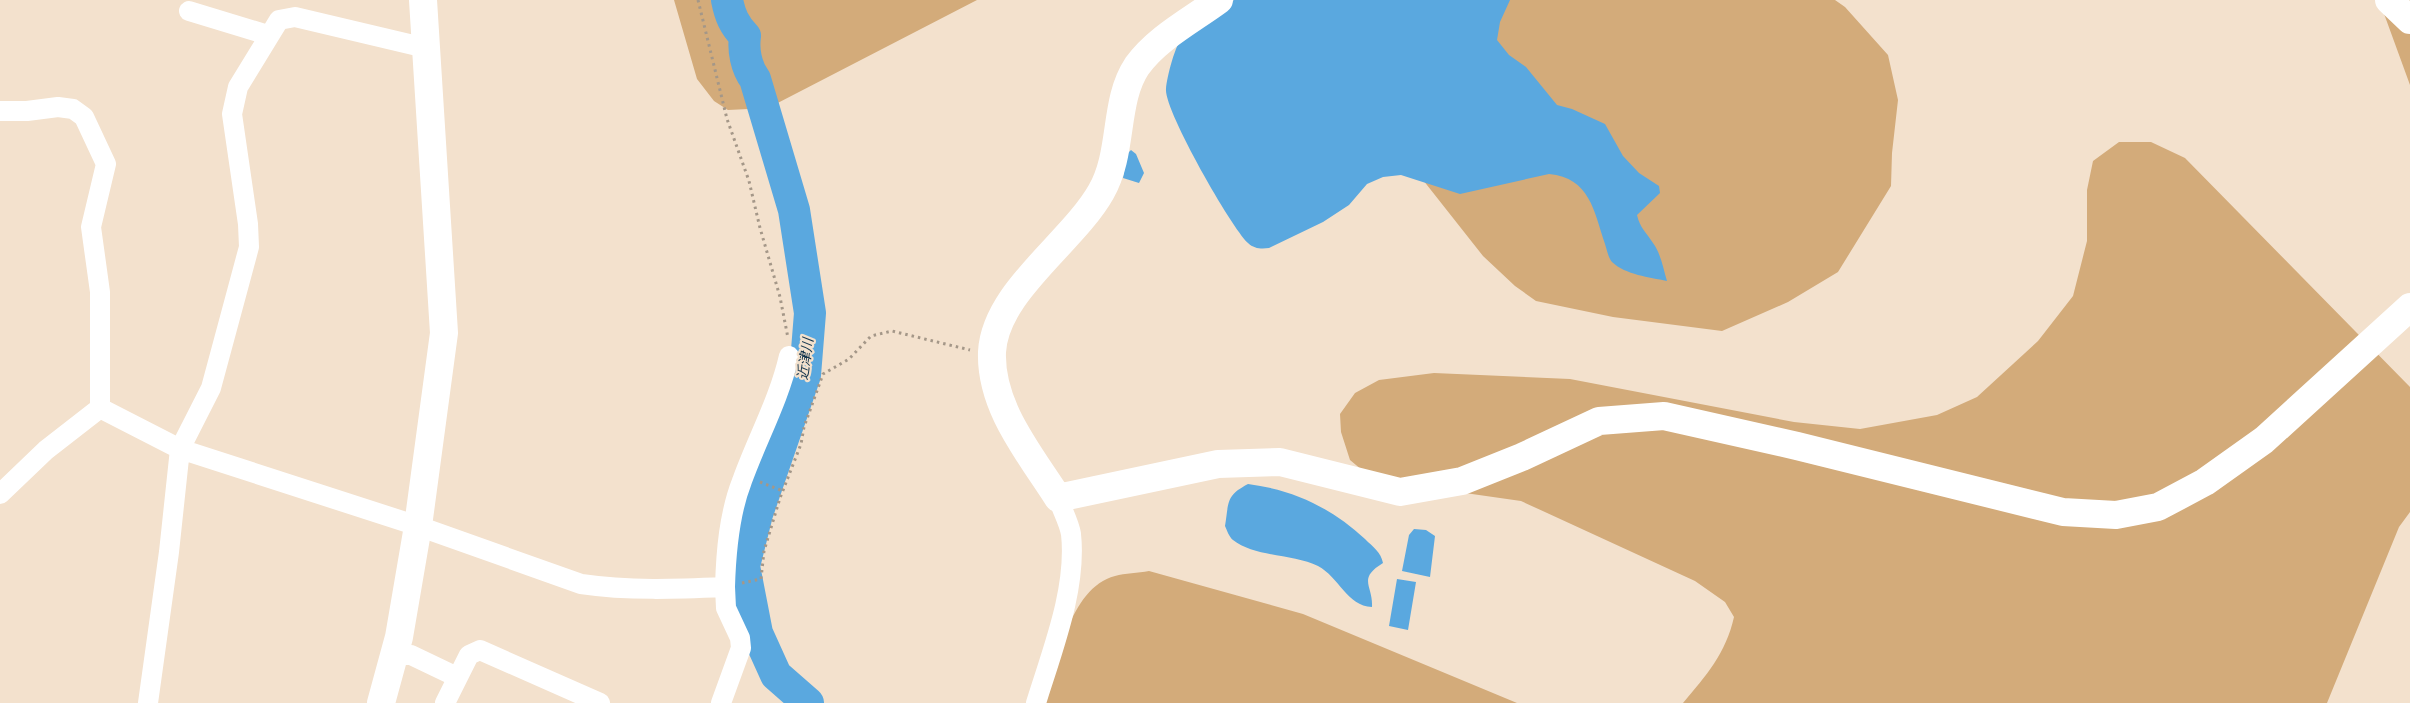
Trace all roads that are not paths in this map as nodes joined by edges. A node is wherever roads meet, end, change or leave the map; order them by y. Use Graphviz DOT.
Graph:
graph roads {
  1 [pos="423,0"];
  2 [pos="1220,0"];
  3 [pos="2389,0"];
  4 [pos="189,10"];
  5 [pos="2410,20"];
  6 [pos="268,35"];
  7 [pos="426,48"];
  8 [pos="0,110"];
  9 [pos="2410,307"];
  10 [pos="788,356"];
  11 [pos="100,408"];
  12 [pos="180,449"];
  13 [pos="0,494"];
  14 [pos="1058,498"];
  15 [pos="418,526"];
  16 [pos="725,587"];
  17 [pos="394,655"];
  18 [pos="457,677"];
  19 [pos="148,703"];
  20 [pos="381,703"];
  21 [pos="445,703"];
  22 [pos="600,703"];
  23 [pos="721,703"];
  24 [pos="1036,703"];
  1 -- 7 [label="street"];
  2 -- 14 [label="street"];
  3 -- 5 [label="street"];
  4 -- 6 [label="street"];
  6 -- 7 [label="street"];
  6 -- 12 [label="street"];
  7 -- 15 [label="street"];
  8 -- 11 [label="street"];
  9 -- 14 [label="street"];
  10 -- 16 [label="street"];
  11 -- 12 [label="street"];
  11 -- 13 [label="street"];
  12 -- 15 [label="street"];
  12 -- 19 [label="street"];
  14 -- 24 [label="street"];
  15 -- 16 [label="street"];
  15 -- 17 [label="street"];
  16 -- 23 [label="street"];
  17 -- 18 [label="street"];
  17 -- 20 [label="street"];
  18 -- 21 [label="street"];
  18 -- 22 [label="street"];
}
